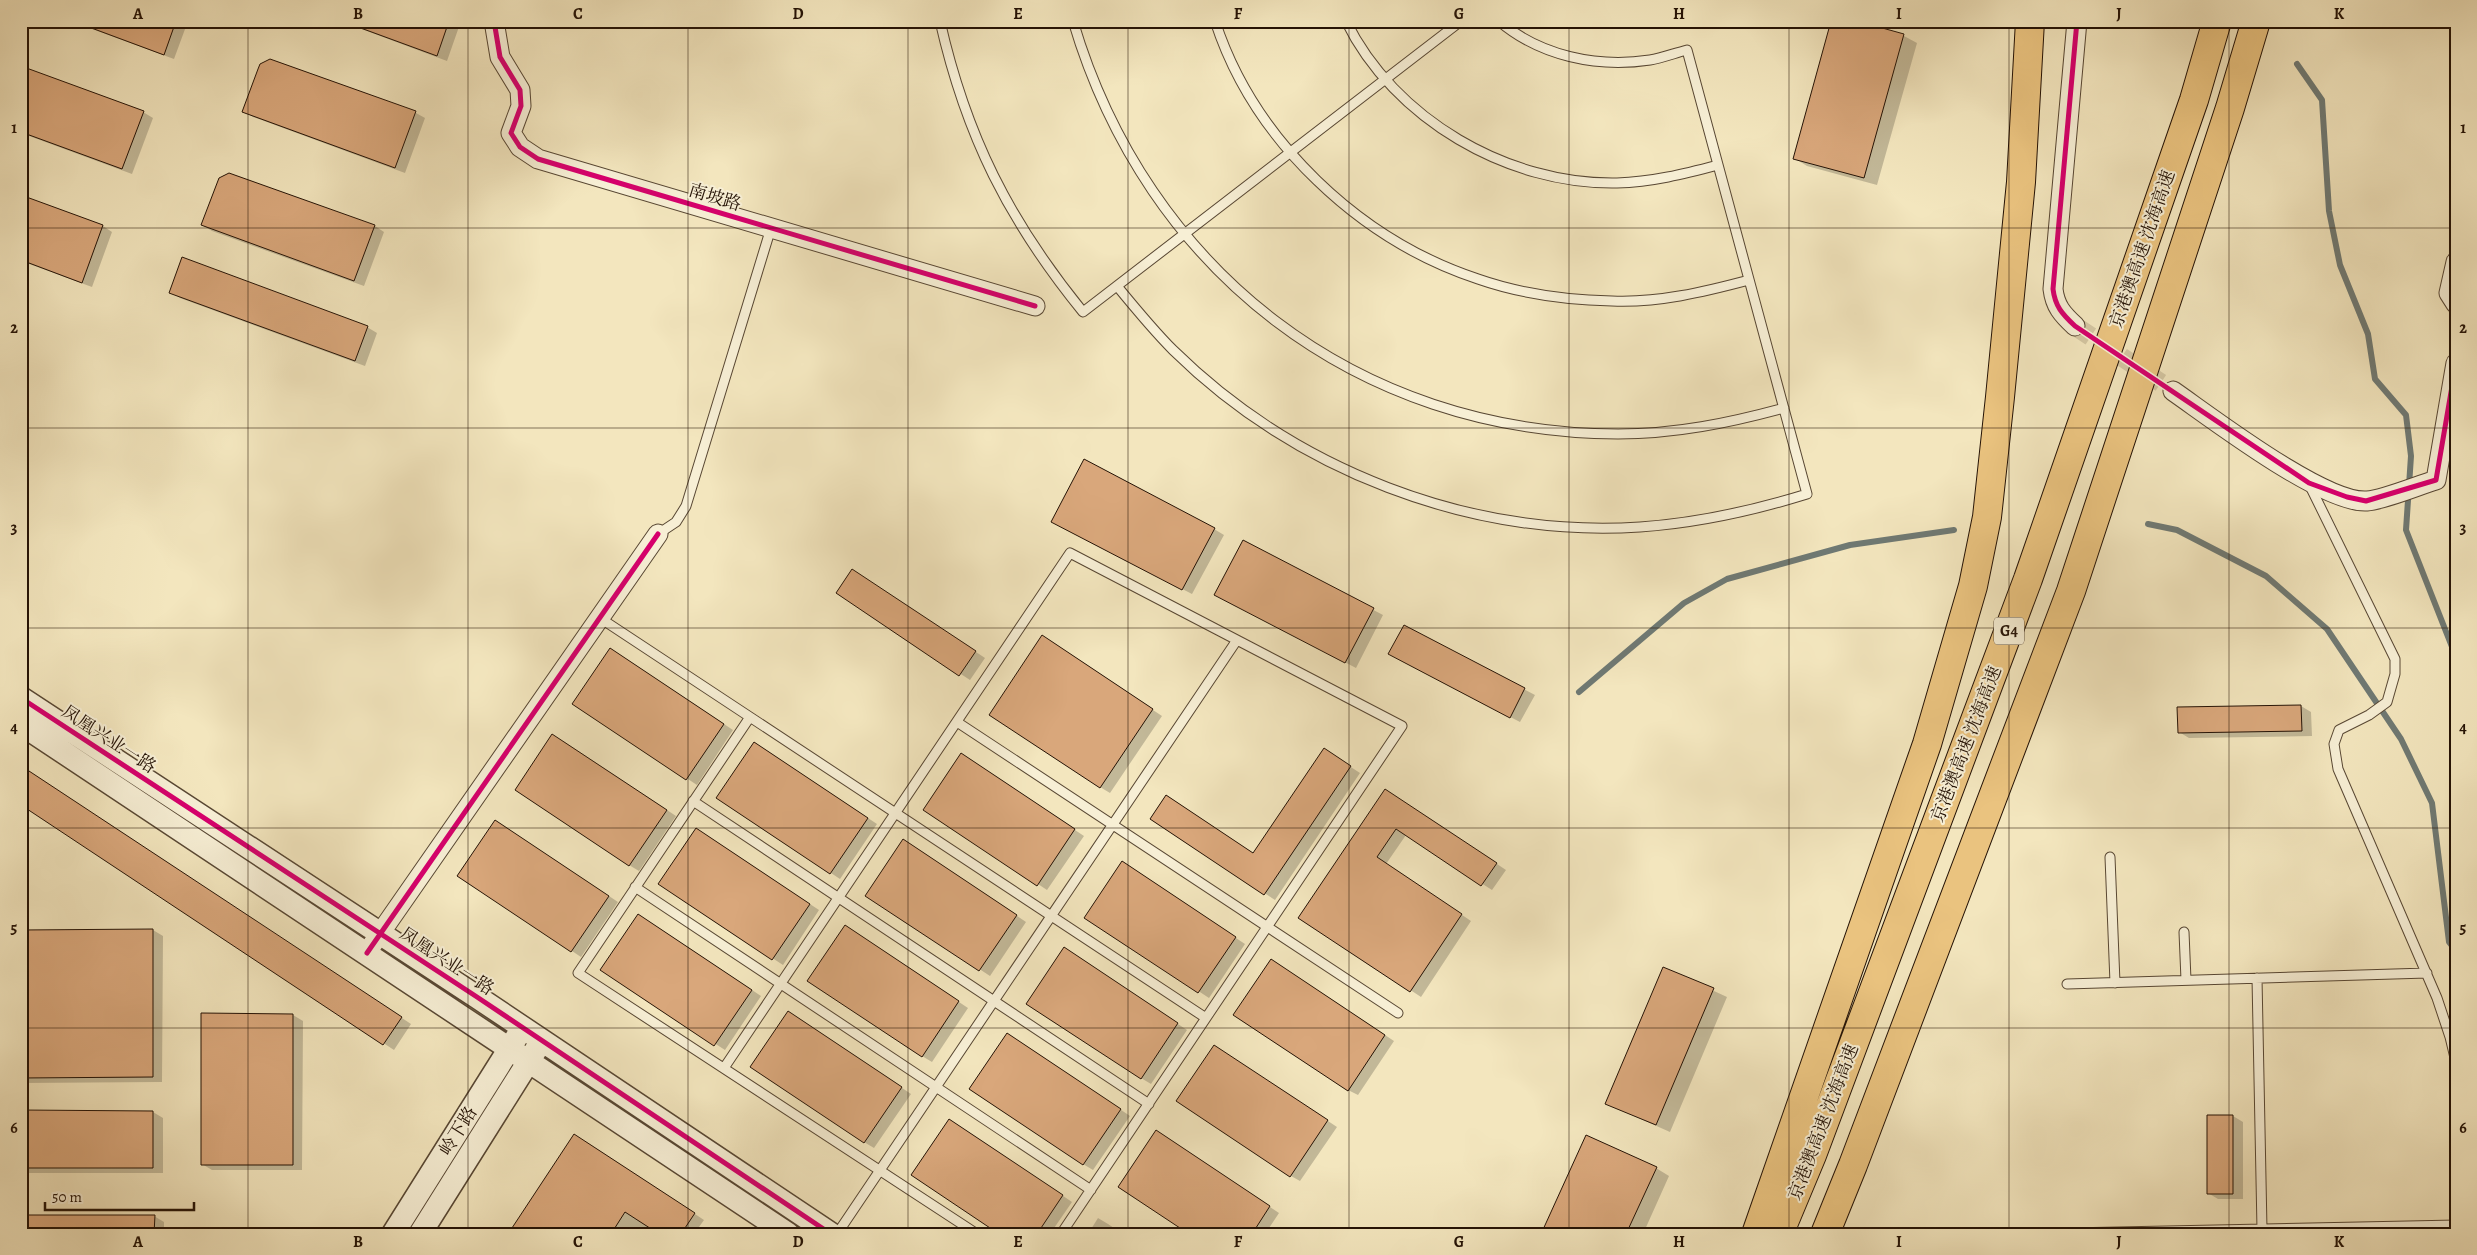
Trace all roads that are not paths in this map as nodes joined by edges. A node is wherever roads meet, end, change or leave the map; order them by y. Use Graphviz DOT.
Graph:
graph roads {
  1 [pos="494,21"];
  2 [pos="940,21"];
  3 [pos="1073,21"];
  4 [pos="1215,21"];
  5 [pos="1346,21"];
  6 [pos="1461,21"];
  7 [pos="1499,21"];
  8 [pos="2030,21"];
  9 [pos="2077,21"];
  10 [pos="2217,21"];
  11 [pos="2256,21"];
  12 [pos="1385,79"];
  13 [pos="1290,152"];
  14 [pos="1718,165"];
  15 [pos="771,228"];
  16 [pos="1184,234"];
  17 [pos="2456,262"];
  18 [pos="1749,280"];
  19 [pos="1117,286"];
  20 [pos="2456,304"];
  21 [pos="1035,306"];
  22 [pos="2075,326"];
  23 [pos="2456,363"];
  24 [pos="2173,391"];
  25 [pos="1784,408"];
  26 [pos="2309,483"];
  27 [pos="658,534"];
  28 [pos="600,618"];
  29 [pos="1236,640"];
  30 [pos="21,698"];
  31 [pos="750,717"];
  32 [pos="957,722"];
  33 [pos="21,724"];
  34 [pos="693,801"];
  35 [pos="896,813"];
  36 [pos="1112,825"];
  37 [pos="2110,857"];
  38 [pos="635,887"];
  39 [pos="838,898"];
  40 [pos="1051,916"];
  41 [pos="1268,927"];
  42 [pos="2184,932"];
  43 [pos="380,934"];
  44 [pos="367,953"];
  45 [pos="2426,973"];
  46 [pos="2257,978"];
  47 [pos="2186,980"];
  48 [pos="2115,983"];
  49 [pos="781,984"];
  50 [pos="2067,984"];
  51 [pos="994,1001"];
  52 [pos="1398,1013"];
  53 [pos="1206,1018"];
  54 [pos="523,1028"];
  55 [pos="542,1041"];
  56 [pos="511,1048"];
  57 [pos="529,1060"];
  58 [pos="2456,1062"];
  59 [pos="724,1068"];
  60 [pos="936,1087"];
  61 [pos="1148,1104"];
  62 [pos="880,1170"];
  63 [pos="1091,1190"];
  64 [pos="2456,1225"];
  65 [pos="2262,1229"];
  66 [pos="2075,1233"];
  67 [pos="393,1234"];
  68 [pos="420,1234"];
  69 [pos="788,1234"];
  70 [pos="831,1234"];
  71 [pos="837,1234"];
  72 [pos="977,1234"];
  73 [pos="1061,1234"];
  74 [pos="1756,1234"];
  75 [pos="1780,1234"];
  76 [pos="1825,1234"];
  77 [pos="2026,1234"];
  1 -- 15 [label="street, 南坡路"];
  2 -- 19 [label="lane"];
  3 -- 16 [label="lane"];
  4 -- 13 [label="lane"];
  5 -- 12 [label="lane"];
  6 -- 12 [label="lane"];
  7 -- 14 [label="lane"];
  8 -- 74 [label="highway"];
  9 -- 22 [label="street"];
  10 -- 75 [label="highway, 京港澳高速 沈海高速 / G4"];
  11 -- 76 [label="highway, G4"];
  12 -- 13 [label="lane"];
  12 -- 14 [label="lane"];
  13 -- 16 [label="lane"];
  13 -- 18 [label="lane"];
  14 -- 18 [label="lane"];
  15 -- 21 [label="street, 南坡路"];
  15 -- 27 [label="lane"];
  16 -- 19 [label="lane"];
  16 -- 25 [label="lane"];
  17 -- 20 [label="street"];
  18 -- 25 [label="lane"];
  19 -- 25 [label="lane"];
  23 -- 26 [label="street"];
  24 -- 26 [label="street"];
  26 -- 45 [label="lane"];
  27 -- 28 [label="street"];
  28 -- 31 [label="lane"];
  28 -- 43 [label="street"];
  29 -- 32 [label="lane"];
  29 -- 36 [label="lane"];
  29 -- 41 [label="lane"];
  30 -- 43 [label="street, 凤凰兴业一路"];
  31 -- 34 [label="lane"];
  31 -- 35 [label="lane"];
  32 -- 35 [label="lane"];
  32 -- 36 [label="lane"];
  33 -- 44 [label="street, 凤凰兴业一路"];
  34 -- 38 [label="lane"];
  34 -- 39 [label="lane"];
  35 -- 39 [label="lane"];
  35 -- 40 [label="lane"];
  36 -- 40 [label="lane"];
  36 -- 41 [label="lane"];
  37 -- 48 [label="lane"];
  38 -- 49 [label="lane"];
  38 -- 59 [label="lane"];
  39 -- 49 [label="lane"];
  39 -- 51 [label="lane"];
  40 -- 51 [label="lane"];
  40 -- 53 [label="lane"];
  41 -- 52 [label="lane"];
  41 -- 53 [label="lane"];
  42 -- 47 [label="lane"];
  43 -- 44 [label="street"];
  43 -- 54 [label="street, 凤凰兴业一路"];
  44 -- 56 [label="street, 凤凰兴业一路"];
  45 -- 46 [label="lane"];
  45 -- 58 [label="lane"];
  46 -- 47 [label="lane"];
  46 -- 65 [label="lane"];
  47 -- 48 [label="lane"];
  48 -- 50 [label="lane"];
  49 -- 59 [label="lane"];
  49 -- 60 [label="lane"];
  51 -- 60 [label="lane"];
  51 -- 61 [label="lane"];
  53 -- 61 [label="lane"];
  54 -- 55 [label="street, 凤凰兴业一路"];
  54 -- 56 [label="street, 岭下路"];
  55 -- 57 [label="street, 岭下路"];
  55 -- 70 [label="street, 凤凰兴业一路"];
  56 -- 57 [label="street, 凤凰兴业一路"];
  56 -- 67 [label="street, 岭下路"];
  57 -- 68 [label="street, 岭下路"];
  57 -- 69 [label="street, 凤凰兴业一路"];
  59 -- 62 [label="lane"];
  60 -- 62 [label="lane"];
  60 -- 63 [label="lane"];
  61 -- 63 [label="lane"];
  62 -- 71 [label="lane"];
  62 -- 72 [label="lane"];
  63 -- 73 [label="lane"];
  64 -- 65 [label="lane"];
  65 -- 66 [label="lane"];
  66 -- 77 [label="lane"];
}
